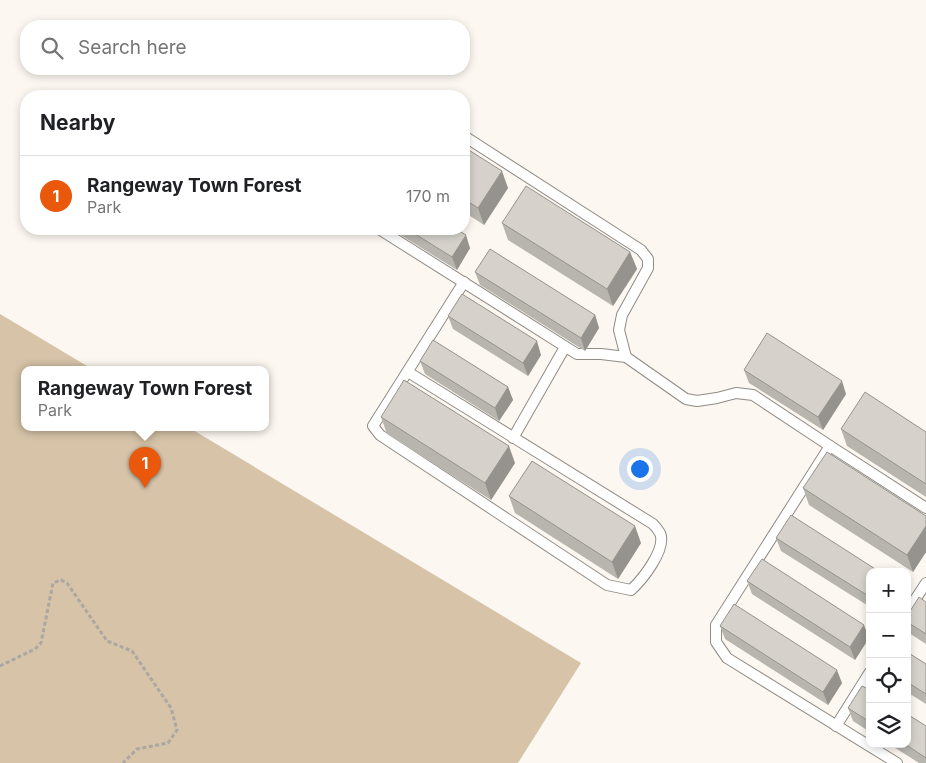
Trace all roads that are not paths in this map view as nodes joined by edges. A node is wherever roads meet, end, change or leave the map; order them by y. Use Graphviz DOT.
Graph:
graph roads {
  1 [pos="470,140"];
  2 [pos="390,235"];
  3 [pos="464,282"];
  4 [pos="565,346"];
  5 [pos="626,357"];
  6 [pos="408,372"];
  7 [pos="513,438"];
  8 [pos="830,446"];
  9 [pos="926,508"];
  10 [pos="926,583"];
  11 [pos="911,606"];
  12 [pos="866,678"];
  13 [pos="836,726"];
  14 [pos="897,763"];
  1 -- 5 [label="lane"];
  2 -- 3 [label="lane"];
  3 -- 4 [label="lane"];
  3 -- 6 [label="lane"];
  4 -- 5 [label="lane"];
  4 -- 7 [label="lane"];
  5 -- 8 [label="lane"];
  6 -- 7 [label="lane"];
  6 -- 7 [label="lane"];
  8 -- 9 [label="lane"];
  8 -- 13 [label="lane"];
  10 -- 11 [label="lane"];
  12 -- 13 [label="lane"];
  13 -- 14 [label="lane"];
}
